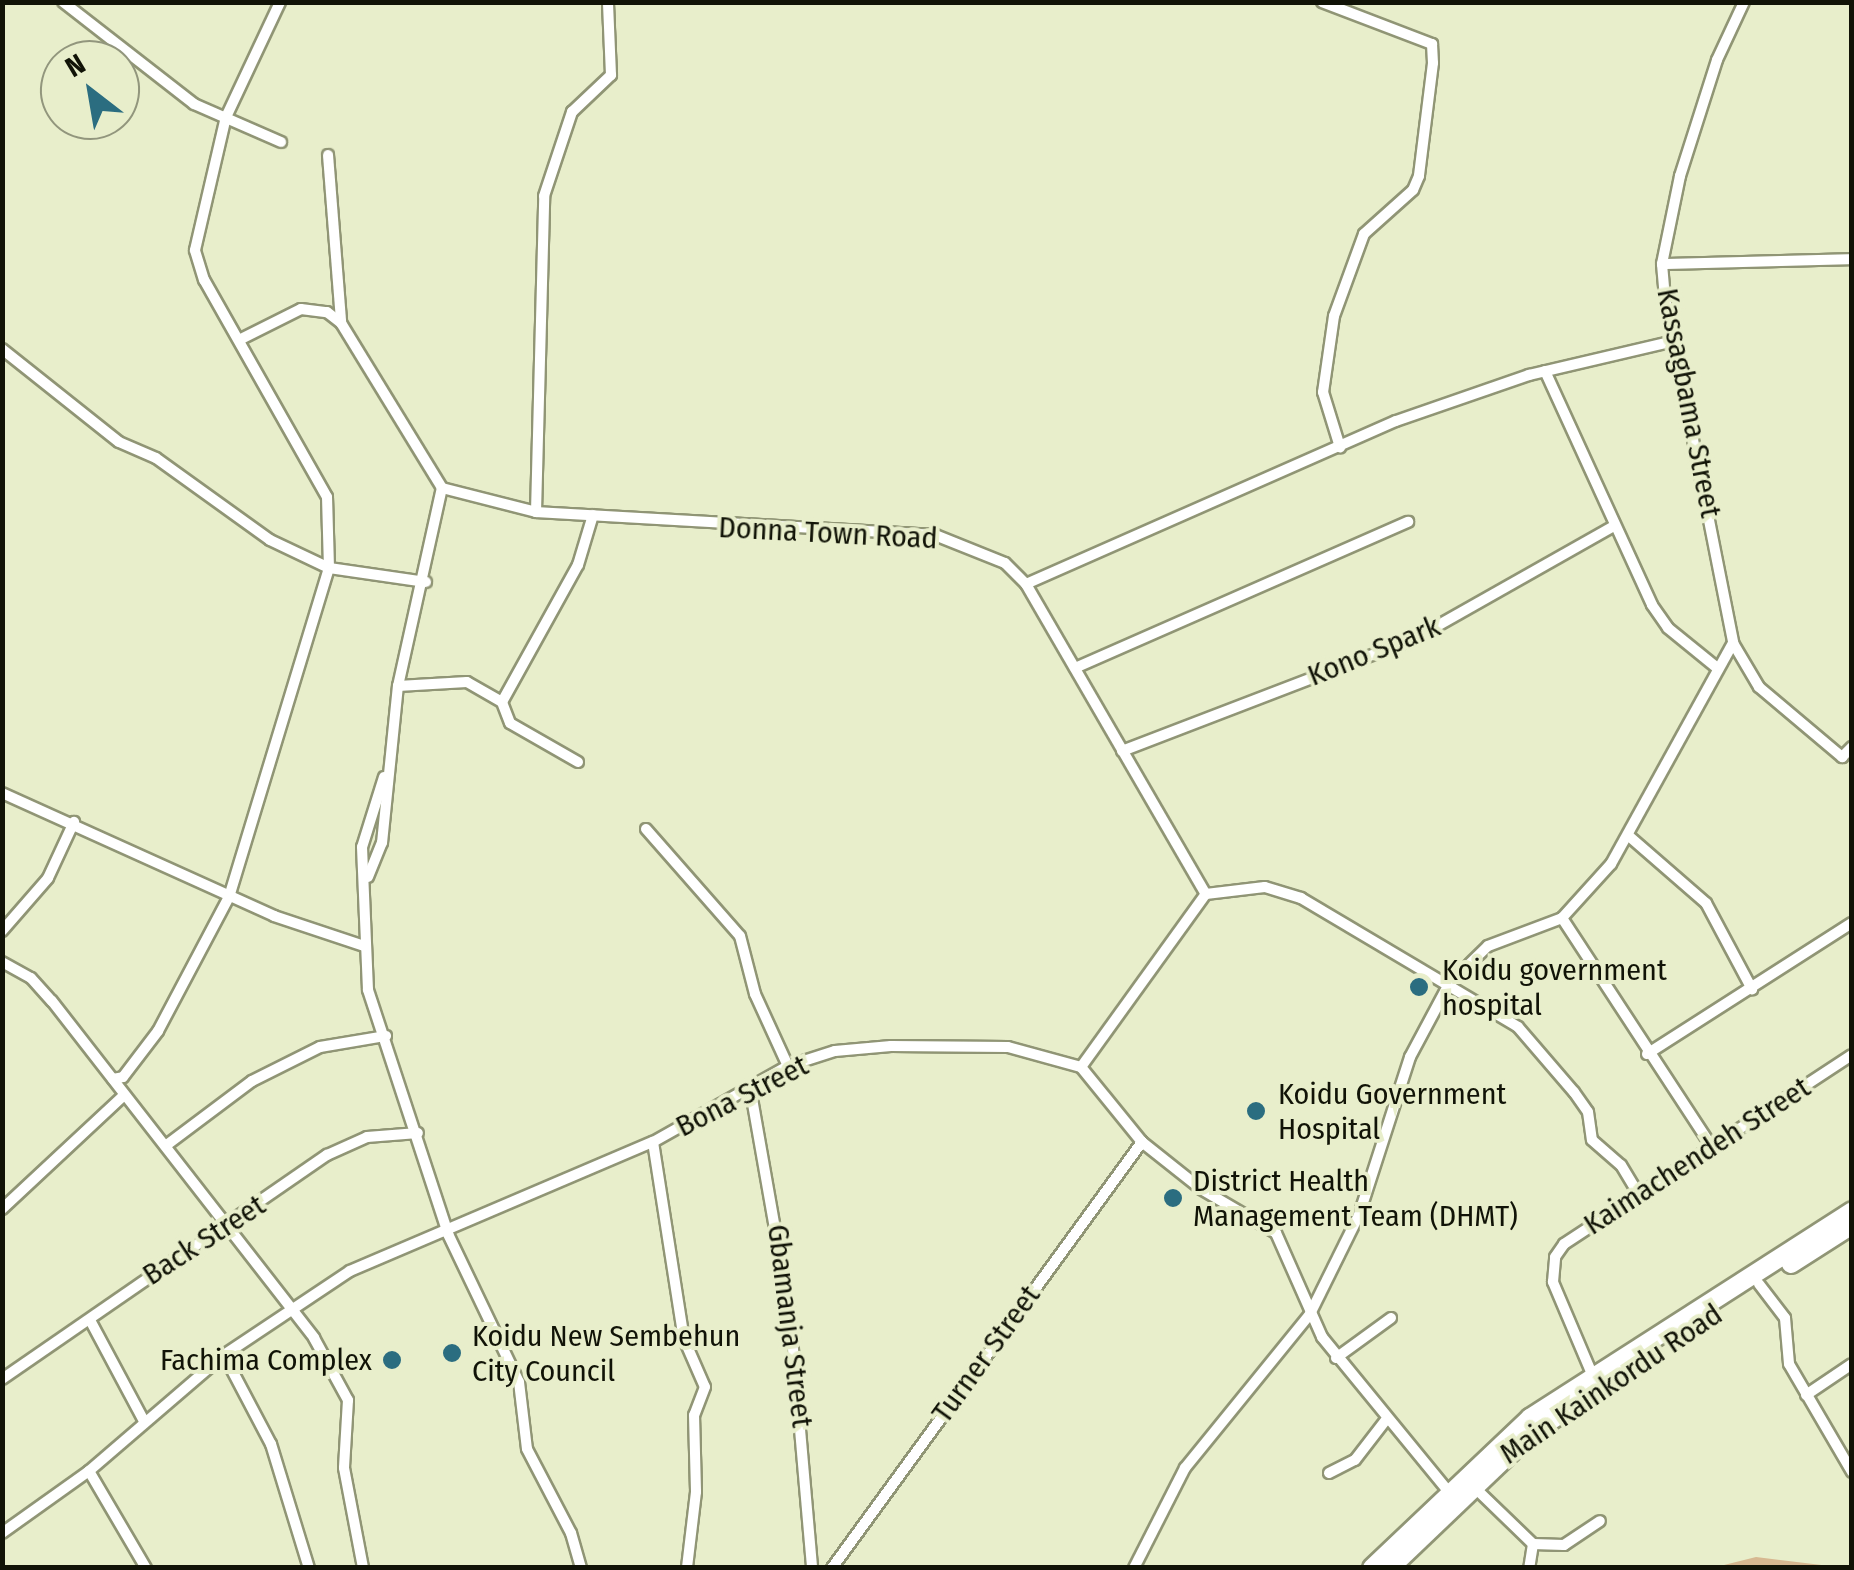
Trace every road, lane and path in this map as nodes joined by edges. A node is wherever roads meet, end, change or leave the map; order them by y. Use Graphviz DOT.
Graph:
graph roads {
  1 [pos="63,2"];
  2 [pos="280,2"];
  3 [pos="608,2"];
  4 [pos="1322,2"];
  5 [pos="1744,2"];
  6 [pos="226,117"];
  7 [pos="281,142"];
  8 [pos="328,155"];
  9 [pos="1852,259"];
  10 [pos="1662,264"];
  11 [pos="341,323"];
  12 [pos="241,339"];
  13 [pos="1674,340"];
  14 [pos="2,349"];
  15 [pos="1545,370"];
  16 [pos="1340,447"];
  17 [pos="442,488"];
  18 [pos="536,512"];
  19 [pos="593,515"];
  20 [pos="1408,522"];
  21 [pos="1614,526"];
  22 [pos="329,568"];
  23 [pos="426,582"];
  24 [pos="1026,584"];
  25 [pos="1732,643"];
  26 [pos="1716,667"];
  27 [pos="1075,668"];
  28 [pos="398,686"];
  29 [pos="502,702"];
  30 [pos="1852,747"];
  31 [pos="1122,751"];
  32 [pos="578,762"];
  33 [pos="384,777"];
  34 [pos="2,793"];
  35 [pos="74,822"];
  36 [pos="646,829"];
  37 [pos="1630,837"];
  38 [pos="368,878"];
  39 [pos="1206,894"];
  40 [pos="229,897"];
  41 [pos="1562,918"];
  42 [pos="1852,923"];
  43 [pos="2,931"];
  44 [pos="364,946"];
  45 [pos="2,962"];
  46 [pos="1448,984"];
  47 [pos="1752,989"];
  48 [pos="386,1036"];
  49 [pos="1647,1054"];
  50 [pos="1852,1054"];
  51 [pos="788,1066"];
  52 [pos="1081,1067"];
  53 [pos="113,1079"];
  54 [pos="750,1087"];
  55 [pos="122,1096"];
  56 [pos="418,1133"];
  57 [pos="653,1142"];
  58 [pos="1142,1142"];
  59 [pos="168,1144"];
  60 [pos="1712,1146"];
  61 [pos="1638,1194"];
  62 [pos="2,1208"];
  63 [pos="1850,1218"];
  64 [pos="232,1225"];
  65 [pos="448,1234"];
  66 [pos="1812,1243"];
  67 [pos="1758,1284"];
  68 [pos="293,1308"];
  69 [pos="1310,1314"];
  70 [pos="1391,1318"];
  71 [pos="90,1320"];
  72 [pos="1677,1330"];
  73 [pos="224,1355"];
  74 [pos="1336,1358"];
  75 [pos="1852,1364"];
  76 [pos="2,1378"];
  77 [pos="1596,1382"];
  78 [pos="1806,1394"];
  79 [pos="144,1420"];
  80 [pos="1384,1421"];
  81 [pos="90,1471"];
  82 [pos="1852,1472"];
  83 [pos="1329,1473"];
  84 [pos="1471,1484"];
  85 [pos="1453,1496"];
  86 [pos="1600,1521"];
  87 [pos="2,1533"];
  88 [pos="1533,1544"];
  89 [pos="146,1568"];
  90 [pos="309,1568"];
  91 [pos="363,1568"];
  92 [pos="581,1568"];
  93 [pos="687,1568"];
  94 [pos="812,1568"];
  95 [pos="832,1568"];
  96 [pos="1134,1568"];
  97 [pos="1372,1568"];
  98 [pos="1390,1568"];
  99 [pos="1529,1568"];
  1 -- 6 [label="street"];
  2 -- 6 [label="street"];
  3 -- 18 [label="street"];
  4 -- 16 [label="street"];
  5 -- 10 [label="street, Kassagbama Street"];
  6 -- 7 [label="street"];
  6 -- 12 [label="street"];
  8 -- 11 [label="street"];
  9 -- 10 [label="street"];
  10 -- 13 [label="street, Kassagbama Street"];
  11 -- 12 [label="street"];
  11 -- 17 [label="street"];
  12 -- 22 [label="street"];
  13 -- 15 [label="street"];
  13 -- 25 [label="street, Kassagbama Street"];
  14 -- 22 [label="street"];
  15 -- 16 [label="street"];
  15 -- 21 [label="street"];
  16 -- 24 [label="street"];
  17 -- 18 [label="street, Donna Town Road"];
  17 -- 23 [label="street"];
  18 -- 19 [label="street, Donna Town Road"];
  19 -- 24 [label="street, Donna Town Road"];
  19 -- 29 [label="street"];
  20 -- 27 [label="street"];
  21 -- 26 [label="street"];
  21 -- 31 [label="street, Kono Spark"];
  22 -- 23 [label="street"];
  22 -- 40 [label="street"];
  23 -- 28 [label="street"];
  24 -- 27 [label="street, Donna Town Road"];
  25 -- 26 [label="street"];
  25 -- 30 [label="street, Kassagbama Street"];
  26 -- 37 [label="street"];
  27 -- 31 [label="street, Donna Town Road"];
  28 -- 29 [label="street"];
  28 -- 33 [label="street"];
  29 -- 32 [label="street"];
  31 -- 39 [label="street, Donna Town Road"];
  33 -- 38 [label="street"];
  33 -- 38 [label="street"];
  34 -- 35 [label="street"];
  35 -- 40 [label="street"];
  35 -- 43 [label="street"];
  36 -- 51 [label="street"];
  37 -- 41 [label="street"];
  37 -- 47 [label="street"];
  38 -- 44 [label="street"];
  39 -- 46 [label="street"];
  39 -- 52 [label="street"];
  40 -- 44 [label="street"];
  40 -- 53 [label="street"];
  41 -- 46 [label="street"];
  41 -- 49 [label="street"];
  42 -- 47 [label="street"];
  44 -- 48 [label="street"];
  45 -- 53 [label="street"];
  46 -- 61 [label="street"];
  46 -- 69 [label="street"];
  47 -- 49 [label="street"];
  48 -- 56 [label="street"];
  48 -- 59 [label="street"];
  49 -- 60 [label="street"];
  50 -- 60 [label="street, Kaimachendeh Street"];
  51 -- 52 [label="street, Bona Street"];
  51 -- 54 [label="street, Bona Street"];
  52 -- 58 [label="street"];
  53 -- 55 [label="street"];
  54 -- 57 [label="street, Bona Street"];
  54 -- 94 [label="street, Gbamanja Street"];
  55 -- 59 [label="street"];
  55 -- 62 [label="street"];
  56 -- 64 [label="street, Back Street"];
  56 -- 65 [label="street"];
  57 -- 65 [label="street, Bona Street"];
  57 -- 93 [label="street"];
  58 -- 69 [label="street"];
  58 -- 95 [label="street, Turner Street"];
  59 -- 64 [label="street"];
  60 -- 61 [label="street, Kaimachendeh Street"];
  61 -- 77 [label="street, Kaimachendeh Street"];
  63 -- 66 [label="main road"];
  64 -- 68 [label="street"];
  64 -- 71 [label="street, Back Street"];
  65 -- 68 [label="street, Bona Street"];
  65 -- 92 [label="street"];
  66 -- 67 [label="main road, Main Kainkordu Road"];
  66 -- 72 [label="main road"];
  67 -- 72 [label="main road, Main Kainkordu Road"];
  67 -- 78 [label="street"];
  68 -- 73 [label="street, Bona Street"];
  68 -- 91 [label="street"];
  69 -- 74 [label="street"];
  69 -- 96 [label="street"];
  70 -- 74 [label="street"];
  71 -- 76 [label="street, Back Street"];
  71 -- 79 [label="street"];
  72 -- 77 [label="main road"];
  73 -- 79 [label="street, Bona Street"];
  73 -- 90 [label="street"];
  74 -- 80 [label="street"];
  75 -- 78 [label="street"];
  77 -- 84 [label="main road, Main Kainkordu Road"];
  77 -- 85 [label="main road"];
  78 -- 82 [label="street"];
  79 -- 81 [label="street, Bona Street"];
  80 -- 83 [label="street"];
  80 -- 85 [label="street"];
  81 -- 87 [label="street, Bona Street"];
  81 -- 89 [label="street"];
  84 -- 85 [label="main road, Main Kainkordu Road"];
  84 -- 88 [label="street"];
  85 -- 97 [label="main road"];
  85 -- 98 [label="main road, Main Kainkordu Road"];
  86 -- 88 [label="street"];
  88 -- 99 [label="street"];
}
